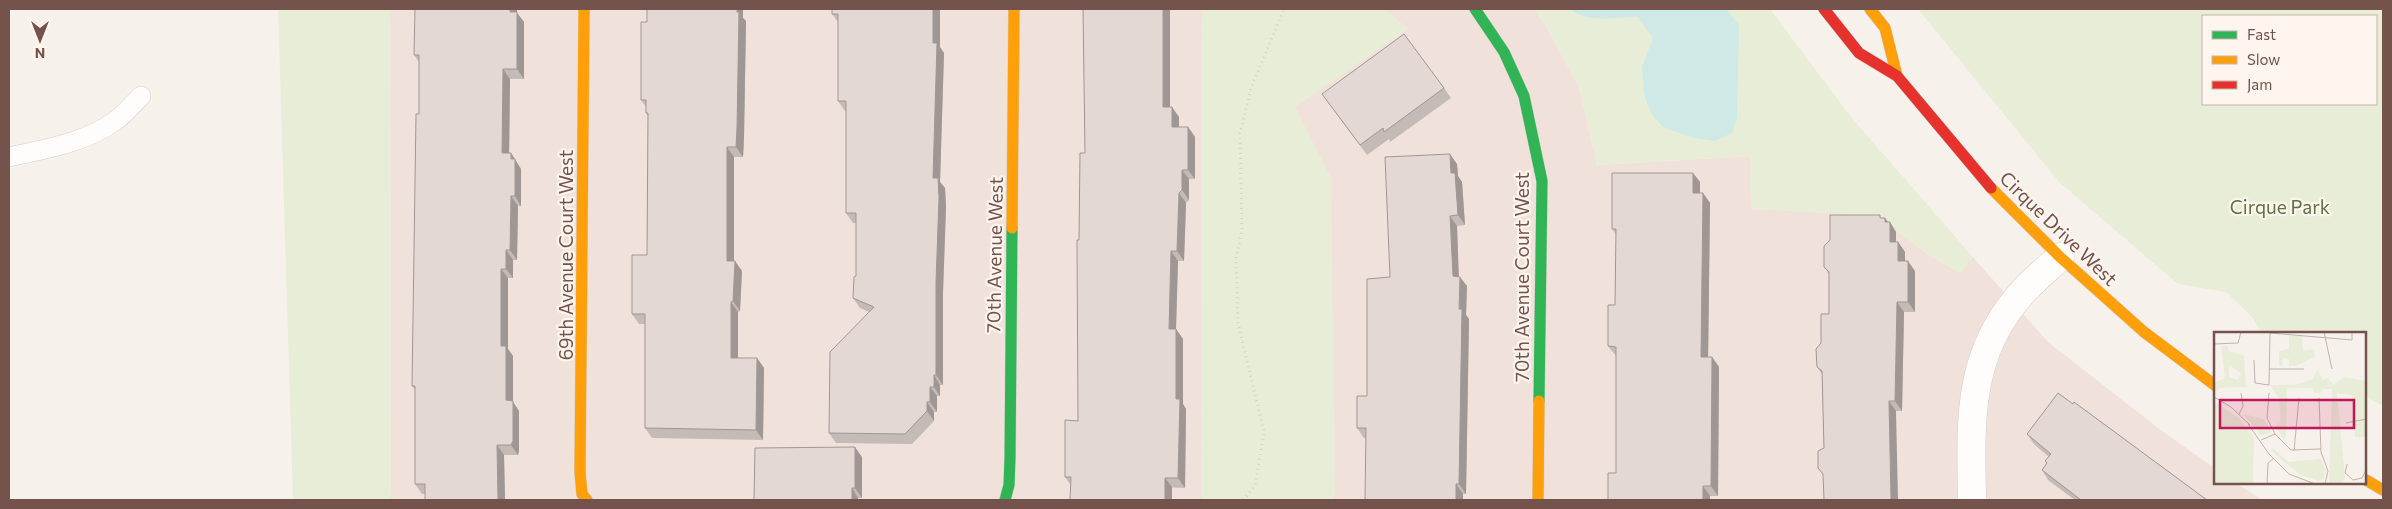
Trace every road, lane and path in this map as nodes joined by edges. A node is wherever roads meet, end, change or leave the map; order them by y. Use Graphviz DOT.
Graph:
graph roads {
  1 [pos="584,9"];
  2 [pos="1014,9"];
  3 [pos="1284,9"];
  4 [pos="1475,9"];
  5 [pos="1824,9"];
  6 [pos="1870,9"];
  7 [pos="1897,76"];
  8 [pos="141,96"];
  9 [pos="9,157"];
  10 [pos="2060,257"];
  11 [pos="2214,384"];
  12 [pos="2367,481"];
  13 [pos="2383,490"];
  14 [pos="586,500"];
  15 [pos="1005,500"];
  16 [pos="1244,500"];
  17 [pos="1538,500"];
  18 [pos="1972,500"];
  1 -- 14 [label="street, 69th Avenue Court West"];
  2 -- 15 [label="street, 70th Avenue West"];
  3 -- 16 [label="path"];
  4 -- 17 [label="street, 70th Avenue Court West"];
  5 -- 7 [label="street, Cirque Drive West"];
  6 -- 7 [label="street, Cirque Drive West"];
  7 -- 10 [label="street, Cirque Drive West"];
  8 -- 9 [label="lane"];
  10 -- 11 [label="street, Cirque Drive West"];
  10 -- 18 [label="street"];
  12 -- 13 [label="street"];
}
